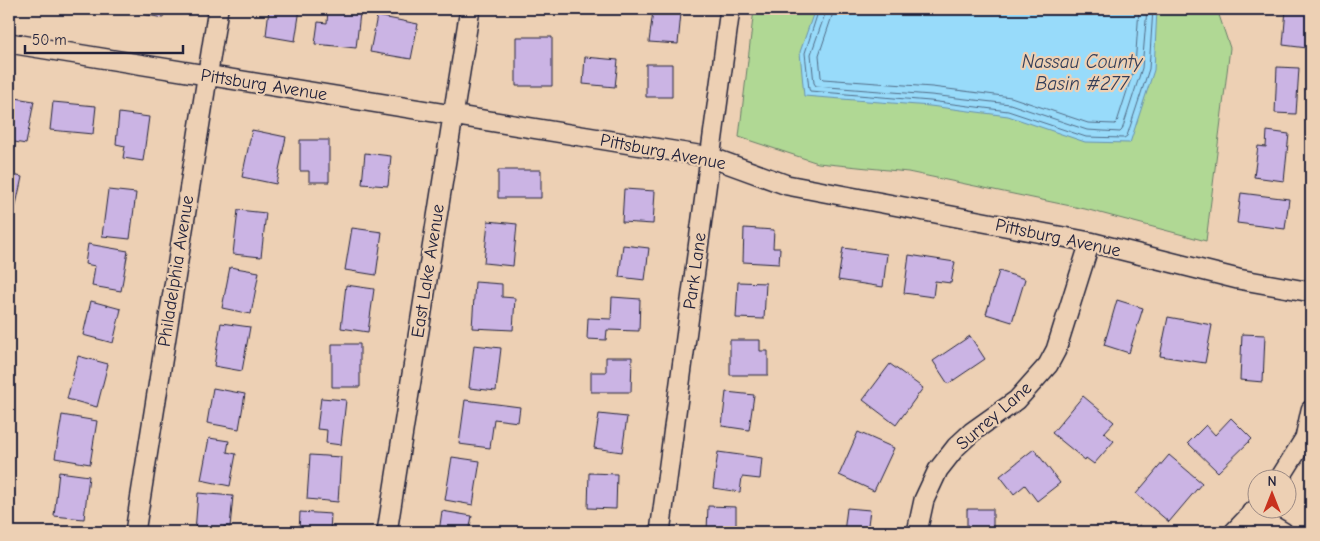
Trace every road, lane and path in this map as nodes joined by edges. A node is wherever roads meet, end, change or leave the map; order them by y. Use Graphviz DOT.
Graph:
graph roads {
  1 [pos="218,9"];
  2 [pos="470,9"];
  3 [pos="730,9"];
  4 [pos="9,43"];
  5 [pos="207,76"];
  6 [pos="453,116"];
  7 [pos="710,157"];
  8 [pos="1090,242"];
  9 [pos="1311,292"];
  10 [pos="1311,410"];
  11 [pos="1286,468"];
  12 [pos="1248,517"];
  13 [pos="1265,518"];
  14 [pos="135,532"];
  15 [pos="387,532"];
  16 [pos="660,532"];
  17 [pos="917,532"];
  18 [pos="1234,532"];
  19 [pos="1283,532"];
  1 -- 5 [label="street, Philadelphia Avenue"];
  2 -- 6 [label="street, East Lake Avenue"];
  3 -- 7 [label="street, Park Lane"];
  4 -- 5 [label="street, Pittsburg Avenue"];
  5 -- 6 [label="street, Pittsburg Avenue"];
  5 -- 14 [label="street, Philadelphia Avenue"];
  6 -- 7 [label="street, Pittsburg Avenue"];
  6 -- 15 [label="street, East Lake Avenue"];
  7 -- 8 [label="street, Pittsburg Avenue"];
  7 -- 16 [label="street, Park Lane"];
  8 -- 9 [label="street, Pittsburg Avenue"];
  8 -- 17 [label="street, Surrey Lane"];
  10 -- 11 [label="street"];
  12 -- 18 [label="street"];
  13 -- 19 [label="street"];
}
